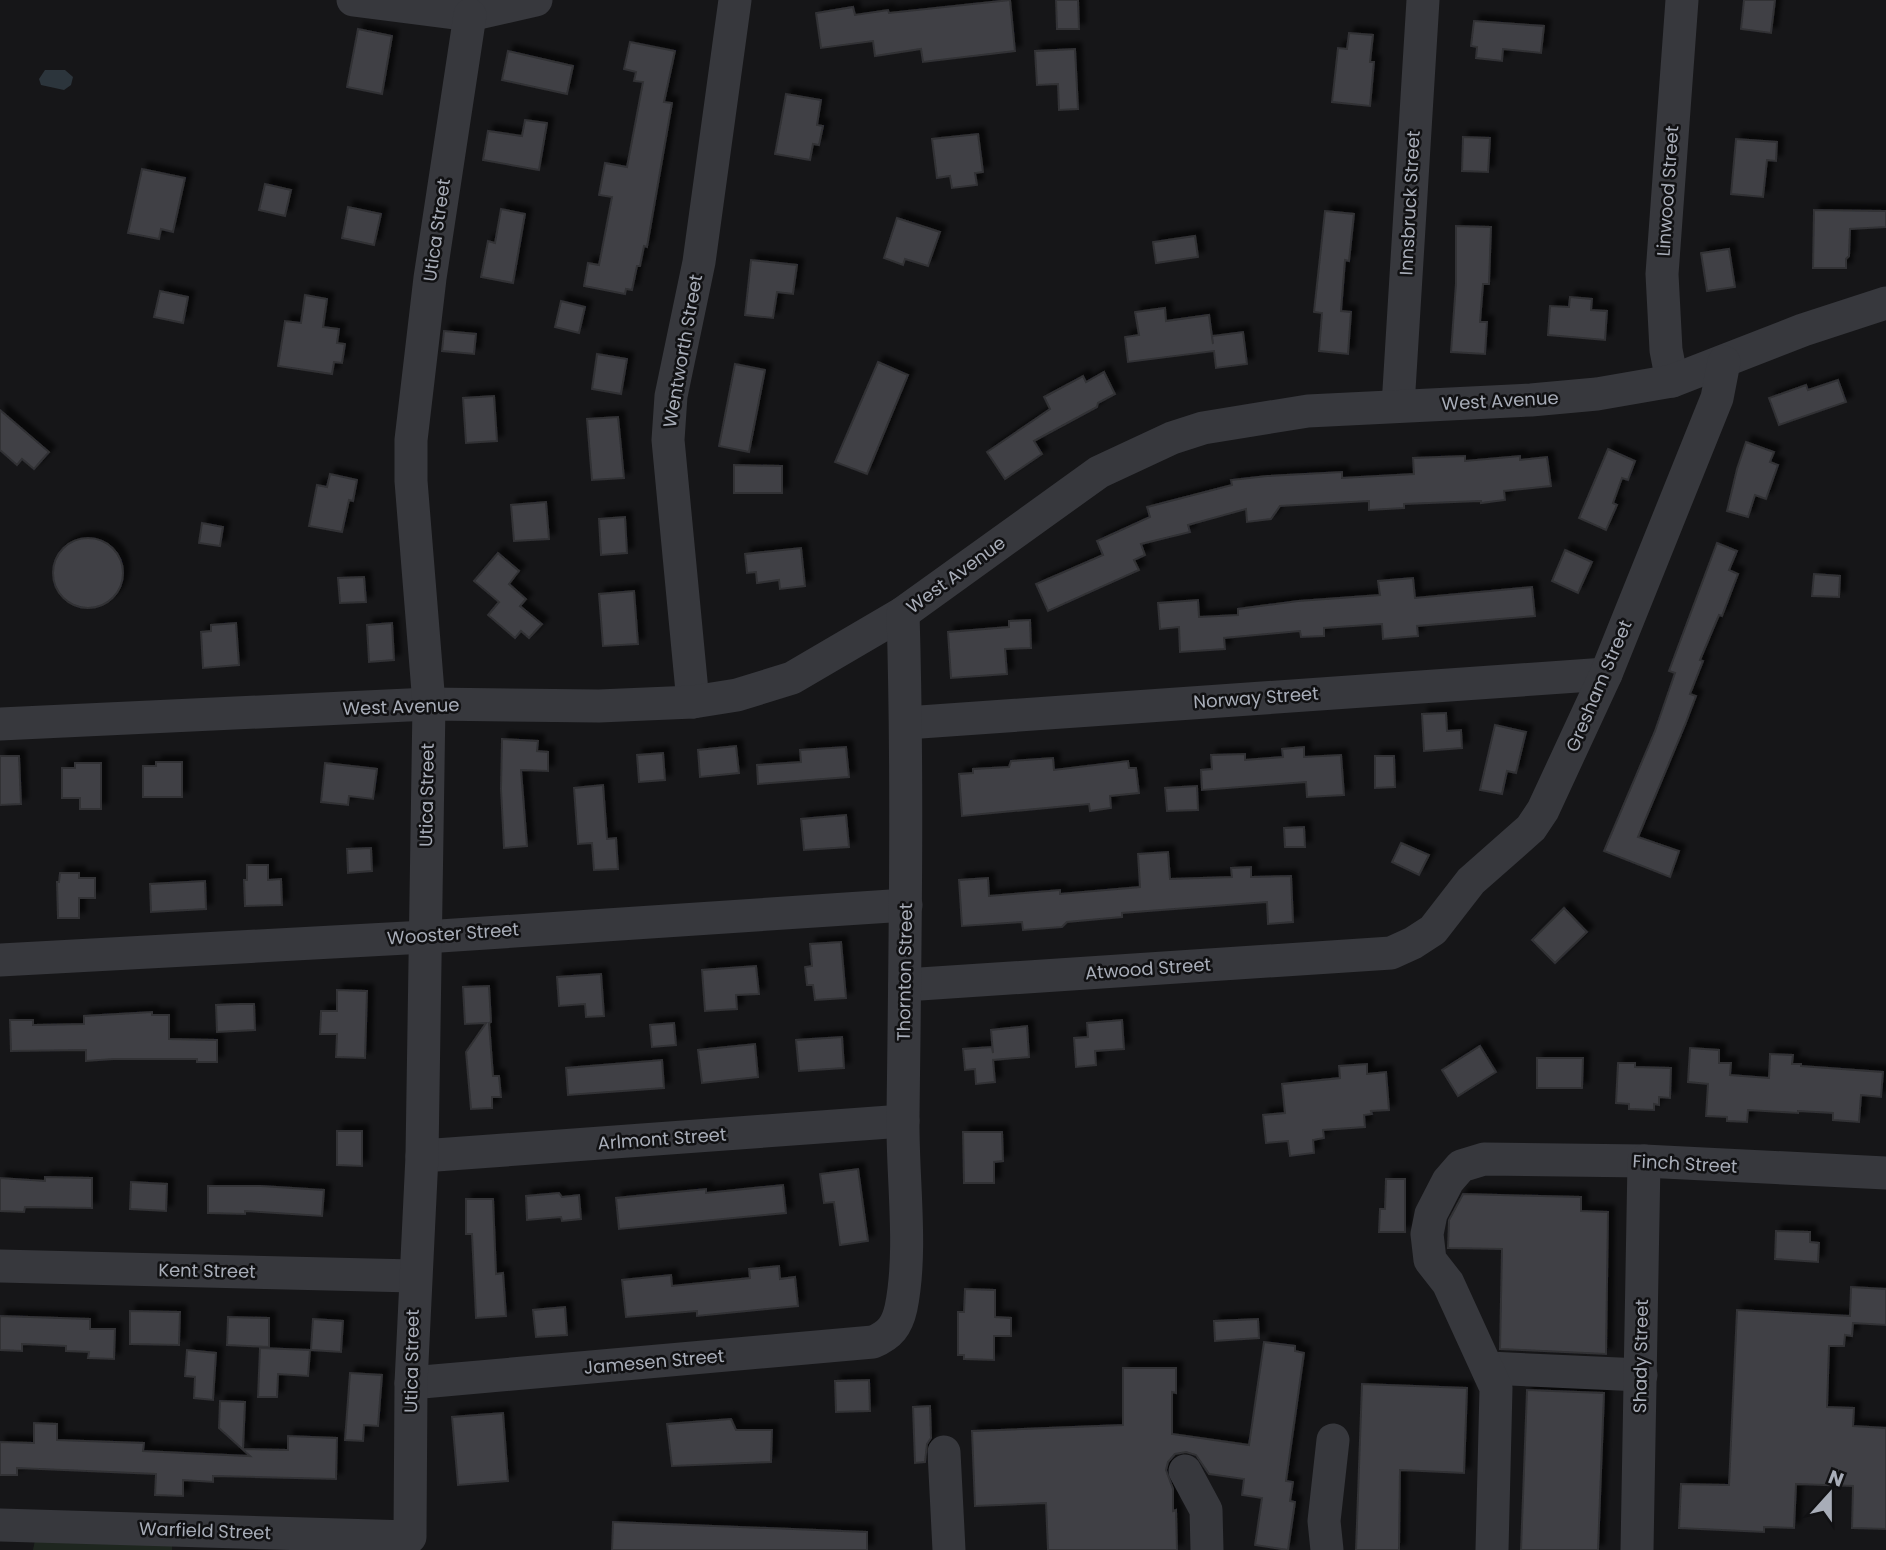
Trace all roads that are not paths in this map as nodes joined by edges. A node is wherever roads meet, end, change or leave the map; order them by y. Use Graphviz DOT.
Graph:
graph roads {
  1 [pos="353,0"];
  2 [pos="536,0"];
  3 [pos="735,0"];
  4 [pos="1423,0"];
  5 [pos="1682,0"];
  6 [pos="470,15"];
  7 [pos="1886,303"];
  8 [pos="1724,362"];
  9 [pos="1672,381"];
  10 [pos="1398,406"];
  11 [pos="903,612"];
  12 [pos="1606,674"];
  13 [pos="694,702"];
  14 [pos="429,704"];
  15 [pos="906,723"];
  16 [pos="0,724"];
  17 [pos="906,905"];
  18 [pos="425,937"];
  19 [pos="1391,953"];
  20 [pos="0,960"];
  21 [pos="905,985"];
  22 [pos="903,1121"];
  23 [pos="422,1156"];
  24 [pos="1644,1161"];
  25 [pos="1886,1173"];
  26 [pos="0,1266"];
  27 [pos="414,1276"];
  28 [pos="893,1330"];
  29 [pos="1488,1368"];
  30 [pos="1641,1375"];
  31 [pos="411,1384"];
  32 [pos="1333,1440"];
  33 [pos="944,1452"];
  34 [pos="1185,1471"];
  35 [pos="0,1525"];
  36 [pos="410,1537"];
  37 [pos="949,1550"];
  38 [pos="1206,1550"];
  39 [pos="1327,1550"];
  40 [pos="1492,1550"];
  41 [pos="1637,1550"];
  1 -- 6 [label="street"];
  2 -- 6 [label="street"];
  3 -- 13 [label="street, Wentworth Street"];
  4 -- 10 [label="street, Innsbruck Street"];
  5 -- 9 [label="street, Linwood Street"];
  6 -- 14 [label="street, Utica Street"];
  7 -- 8 [label="street, West Avenue"];
  8 -- 9 [label="street, West Avenue"];
  8 -- 12 [label="street, Gresham Street"];
  9 -- 10 [label="street, West Avenue"];
  10 -- 11 [label="street, West Avenue"];
  11 -- 13 [label="street, West Avenue"];
  11 -- 15 [label="street, Thornton Street"];
  12 -- 15 [label="street, Norway Street"];
  12 -- 19 [label="street, Gresham Street"];
  13 -- 14 [label="street, West Avenue"];
  14 -- 16 [label="street, West Avenue"];
  14 -- 18 [label="street, Utica Street"];
  15 -- 17 [label="street, Thornton Street"];
  17 -- 18 [label="street, Wooster Street"];
  17 -- 21 [label="street, Thornton Street"];
  18 -- 20 [label="street, Wooster Street"];
  18 -- 23 [label="street, Utica Street"];
  19 -- 21 [label="street, Atwood Street"];
  21 -- 22 [label="street, Thornton Street"];
  22 -- 23 [label="street, Arlmont Street"];
  22 -- 28 [label="street, Thornton Street"];
  23 -- 27 [label="street, Utica Street"];
  24 -- 25 [label="street, Finch Street"];
  24 -- 29 [label="street, Finch Street"];
  24 -- 30 [label="street, Shady Street"];
  26 -- 27 [label="street, Kent Street"];
  27 -- 31 [label="street, Utica Street"];
  28 -- 31 [label="street, Jamesen Street"];
  29 -- 30 [label="street"];
  29 -- 40 [label="street"];
  30 -- 41 [label="street, Shady Street"];
  31 -- 36 [label="street, Utica Street"];
  32 -- 39 [label="street"];
  33 -- 37 [label="street"];
  34 -- 38 [label="street"];
  35 -- 36 [label="street, Warfield Street"];
}
